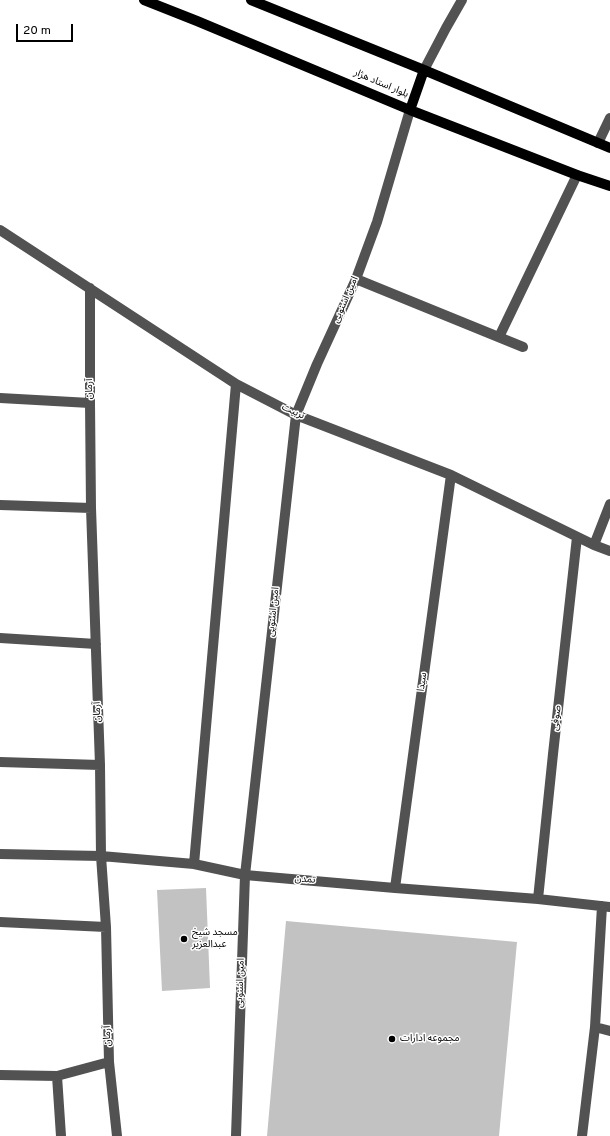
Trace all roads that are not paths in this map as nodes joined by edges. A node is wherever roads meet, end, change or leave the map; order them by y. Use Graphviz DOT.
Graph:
graph roads {
  1 [pos="144,0"];
  2 [pos="251,0"];
  3 [pos="462,0"];
  4 [pos="424,70"];
  5 [pos="410,110"];
  6 [pos="610,118"];
  7 [pos="598,143"];
  8 [pos="610,148"];
  9 [pos="577,175"];
  10 [pos="610,186"];
  11 [pos="0,230"];
  12 [pos="356,279"];
  13 [pos="90,288"];
  14 [pos="499,337"];
  15 [pos="524,347"];
  16 [pos="236,384"];
  17 [pos="0,398"];
  18 [pos="90,403"];
  19 [pos="296,415"];
  20 [pos="451,475"];
  21 [pos="0,504"];
  22 [pos="610,504"];
  23 [pos="91,508"];
  24 [pos="577,537"];
  25 [pos="594,545"];
  26 [pos="610,551"];
  27 [pos="0,638"];
  28 [pos="96,644"];
  29 [pos="0,762"];
  30 [pos="100,765"];
  31 [pos="0,854"];
  32 [pos="101,856"];
  33 [pos="194,864"];
  34 [pos="245,874"];
  35 [pos="395,888"];
  36 [pos="538,899"];
  37 [pos="606,907"];
  38 [pos="0,922"];
  39 [pos="106,927"];
  40 [pos="595,1027"];
  41 [pos="610,1031"];
  42 [pos="109,1062"];
  43 [pos="0,1075"];
  44 [pos="58,1076"];
  45 [pos="61,1136"];
  46 [pos="117,1136"];
  47 [pos="236,1136"];
  48 [pos="582,1136"];
  1 -- 5 [label="main road, بلوار استاد هژار"];
  2 -- 4 [label="main road"];
  3 -- 4 [label="street"];
  4 -- 5 [label="main road"];
  4 -- 7 [label="main road"];
  5 -- 9 [label="main road, بلوار استاد هژار"];
  5 -- 12 [label="street, امین اشنویی"];
  6 -- 7 [label="street"];
  7 -- 8 [label="main road"];
  9 -- 10 [label="main road, بلوار استاد هژار"];
  9 -- 14 [label="street"];
  11 -- 13 [label="street, تربیت"];
  12 -- 14 [label="street"];
  12 -- 19 [label="street, امین اشنویی"];
  13 -- 16 [label="street, تربیت"];
  13 -- 18 [label="street, آرمان"];
  14 -- 15 [label="street"];
  16 -- 19 [label="street, تربیت"];
  16 -- 33 [label="street"];
  17 -- 18 [label="street"];
  18 -- 23 [label="street, آرمان"];
  19 -- 20 [label="street, تربیت"];
  19 -- 34 [label="street, امین اشنویی"];
  20 -- 24 [label="street, تربیت"];
  20 -- 35 [label="street, سیدا"];
  21 -- 23 [label="street"];
  22 -- 25 [label="street"];
  23 -- 28 [label="street, آرمان"];
  24 -- 25 [label="street, تربیت"];
  24 -- 36 [label="street, صوفی"];
  25 -- 26 [label="street, تربیت"];
  27 -- 28 [label="street"];
  28 -- 30 [label="street, آرمان"];
  29 -- 30 [label="street"];
  30 -- 32 [label="street, آرمان"];
  31 -- 32 [label="street, تمدن"];
  32 -- 33 [label="street, تمدن"];
  32 -- 39 [label="street, آرمان"];
  33 -- 34 [label="street, تمدن"];
  34 -- 35 [label="street, تمدن"];
  34 -- 47 [label="street, امین اشنویی"];
  35 -- 36 [label="street, تمدن"];
  36 -- 37 [label="street, تمدن"];
  37 -- 40 [label="street"];
  38 -- 39 [label="street"];
  39 -- 42 [label="street, آرمان"];
  40 -- 41 [label="street"];
  40 -- 48 [label="street"];
  42 -- 44 [label="street"];
  42 -- 46 [label="street, آرمان"];
  43 -- 44 [label="street"];
  44 -- 45 [label="street"];
}
